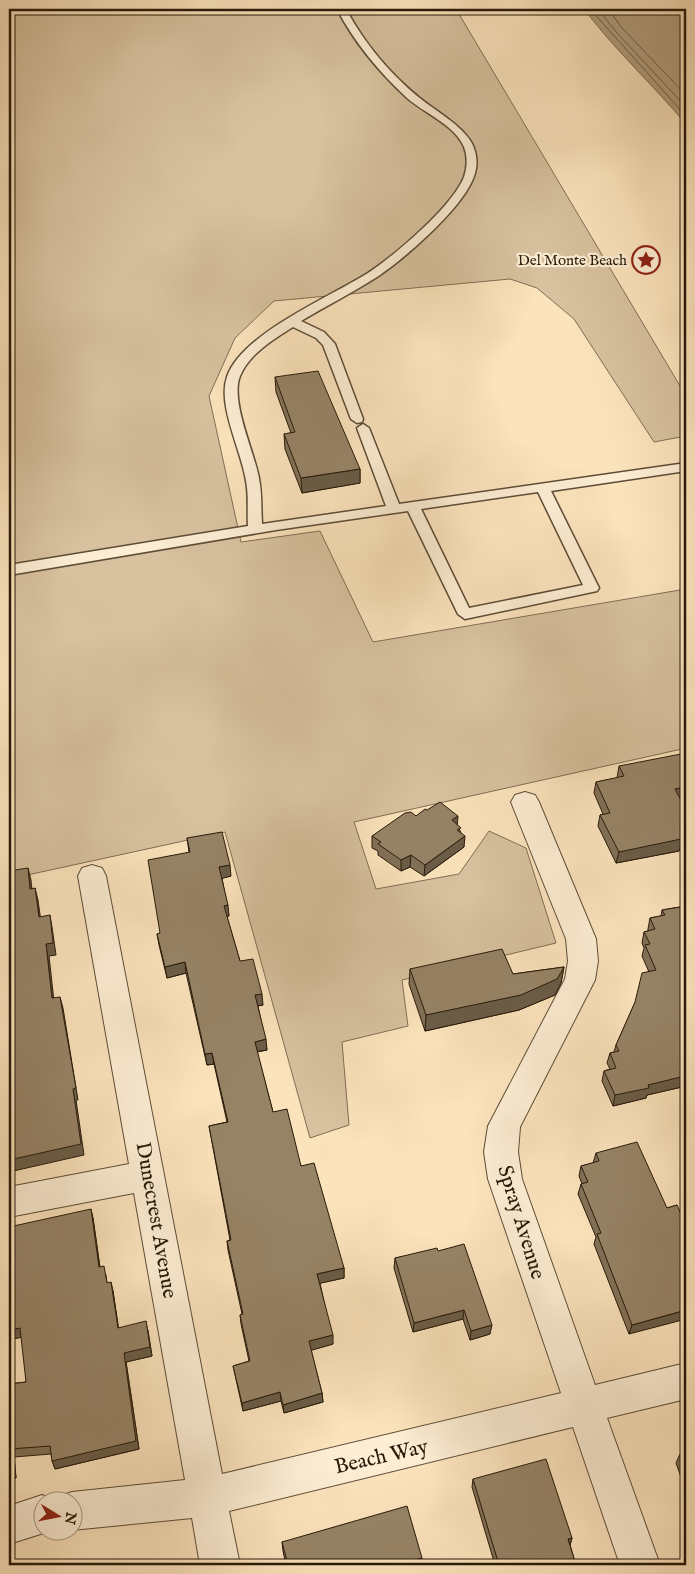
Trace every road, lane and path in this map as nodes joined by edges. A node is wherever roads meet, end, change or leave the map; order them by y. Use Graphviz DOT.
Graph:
graph roads {
  1 [pos="342,9"];
  2 [pos="293,322"];
  3 [pos="686,467"];
  4 [pos="542,487"];
  5 [pos="412,506"];
  6 [pos="394,509"];
  7 [pos="255,529"];
  8 [pos="9,570"];
  9 [pos="524,802"];
  10 [pos="92,876"];
  11 [pos="149,1175"];
  12 [pos="9,1202"];
  13 [pos="686,1381"];
  14 [pos="584,1407"];
  15 [pos="208,1497"];
  16 [pos="82,1510"];
  17 [pos="32,1517"];
  18 [pos="9,1525"];
  19 [pos="220,1565"];
  20 [pos="640,1565"];
  1 -- 2 [label="lane"];
  2 -- 6 [label="lane"];
  2 -- 7 [label="lane"];
  3 -- 4 [label="lane"];
  4 -- 5 [label="lane"];
  4 -- 5 [label="lane"];
  5 -- 6 [label="lane"];
  6 -- 7 [label="lane"];
  7 -- 8 [label="lane"];
  9 -- 14 [label="street, Spray Avenue"];
  10 -- 11 [label="street, Dunecrest Avenue"];
  11 -- 12 [label="street"];
  11 -- 15 [label="street, Dunecrest Avenue"];
  13 -- 14 [label="street, Beach Way"];
  14 -- 15 [label="street, Beach Way"];
  14 -- 20 [label="street, Spray Avenue"];
  15 -- 16 [label="street, Beach Way"];
  15 -- 19 [label="street, Dunecrest Avenue"];
  17 -- 18 [label="street"];
}
